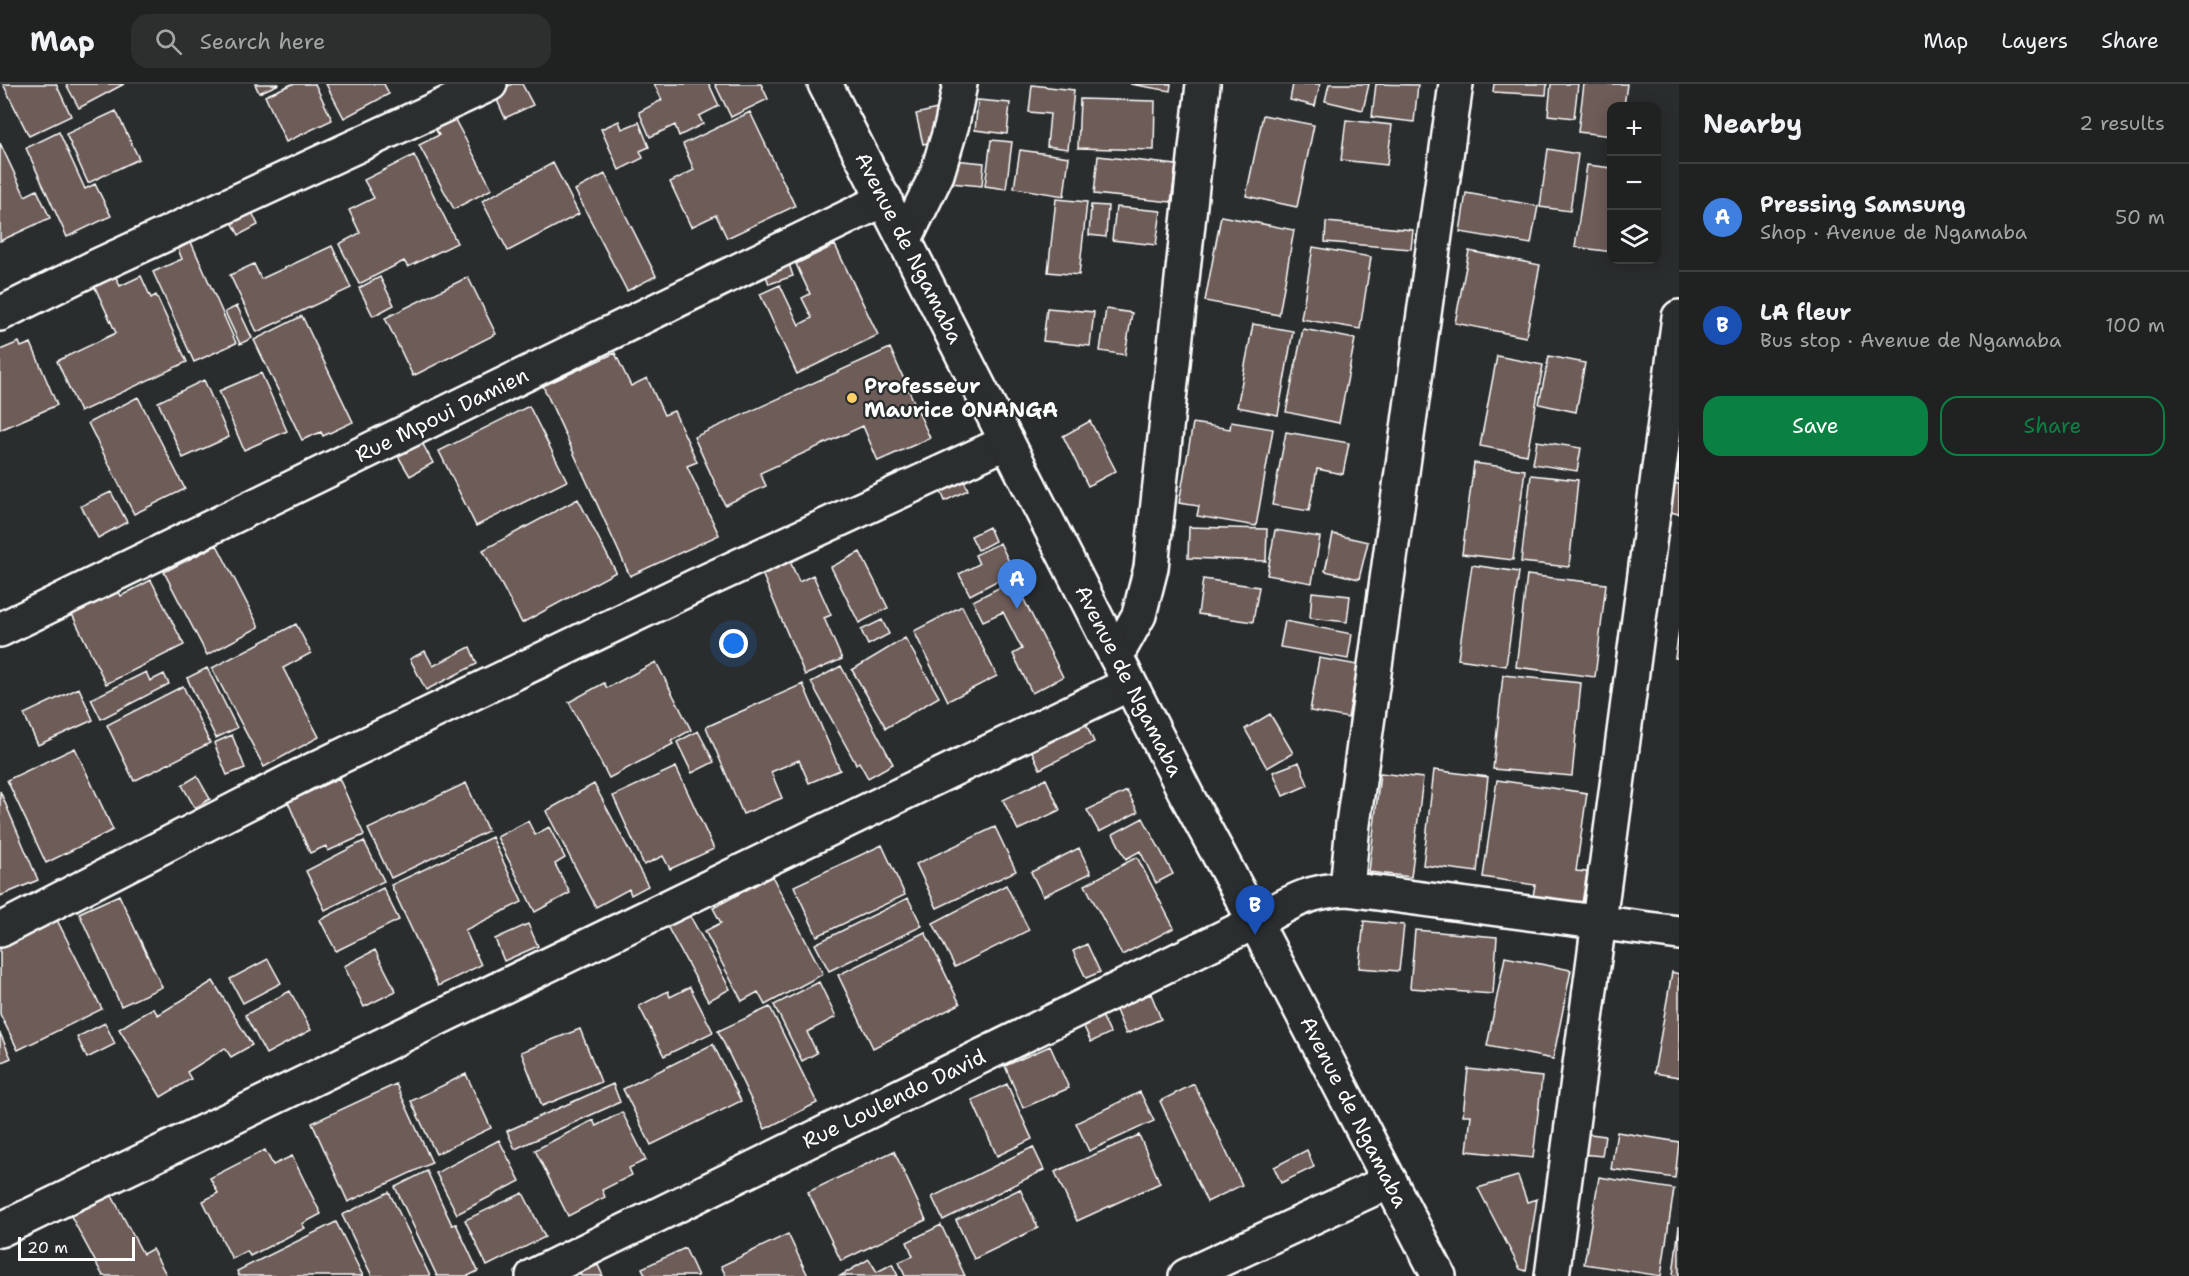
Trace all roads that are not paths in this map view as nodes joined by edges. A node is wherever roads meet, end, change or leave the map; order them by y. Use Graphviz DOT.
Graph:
graph roads {
  1 [pos="490,84"];
  2 [pos="825,84"];
  3 [pos="960,84"];
  4 [pos="1203,84"];
  5 [pos="1456,84"];
  6 [pos="885,199"];
  7 [pos="905,239"];
  8 [pos="0,314"];
  9 [pos="1679,317"];
  10 [pos="1007,442"];
  11 [pos="0,630"];
  12 [pos="1123,670"];
  13 [pos="1347,889"];
  14 [pos="1256,922"];
  15 [pos="1598,924"];
  16 [pos="0,930"];
  17 [pos="1679,933"];
  18 [pos="1390,1181"];
  19 [pos="0,1230"];
  20 [pos="534,1276"];
  21 [pos="1186,1276"];
  22 [pos="1439,1276"];
  23 [pos="1552,1276"];
  1 -- 8 [label="street"];
  2 -- 6 [label="street, Avenue de Ngamaba"];
  3 -- 7 [label="street"];
  4 -- 12 [label="street"];
  5 -- 13 [label="street"];
  6 -- 7 [label="street, Avenue de Ngamaba"];
  6 -- 11 [label="street, Rue Mpoui Damien"];
  7 -- 10 [label="street, Avenue de Ngamaba"];
  9 -- 15 [label="street"];
  10 -- 12 [label="street, Avenue de Ngamaba"];
  10 -- 16 [label="street"];
  12 -- 14 [label="street, Avenue de Ngamaba"];
  12 -- 19 [label="street"];
  13 -- 14 [label="street, Rue Loulendo David"];
  13 -- 15 [label="street, Rue Loulendo David"];
  14 -- 18 [label="street, Avenue de Ngamaba"];
  14 -- 20 [label="street, Rue Loulendo David"];
  15 -- 17 [label="street, Rue Loulendo David"];
  15 -- 23 [label="street"];
  18 -- 21 [label="street"];
  18 -- 22 [label="street, Avenue de Ngamaba"];
}
